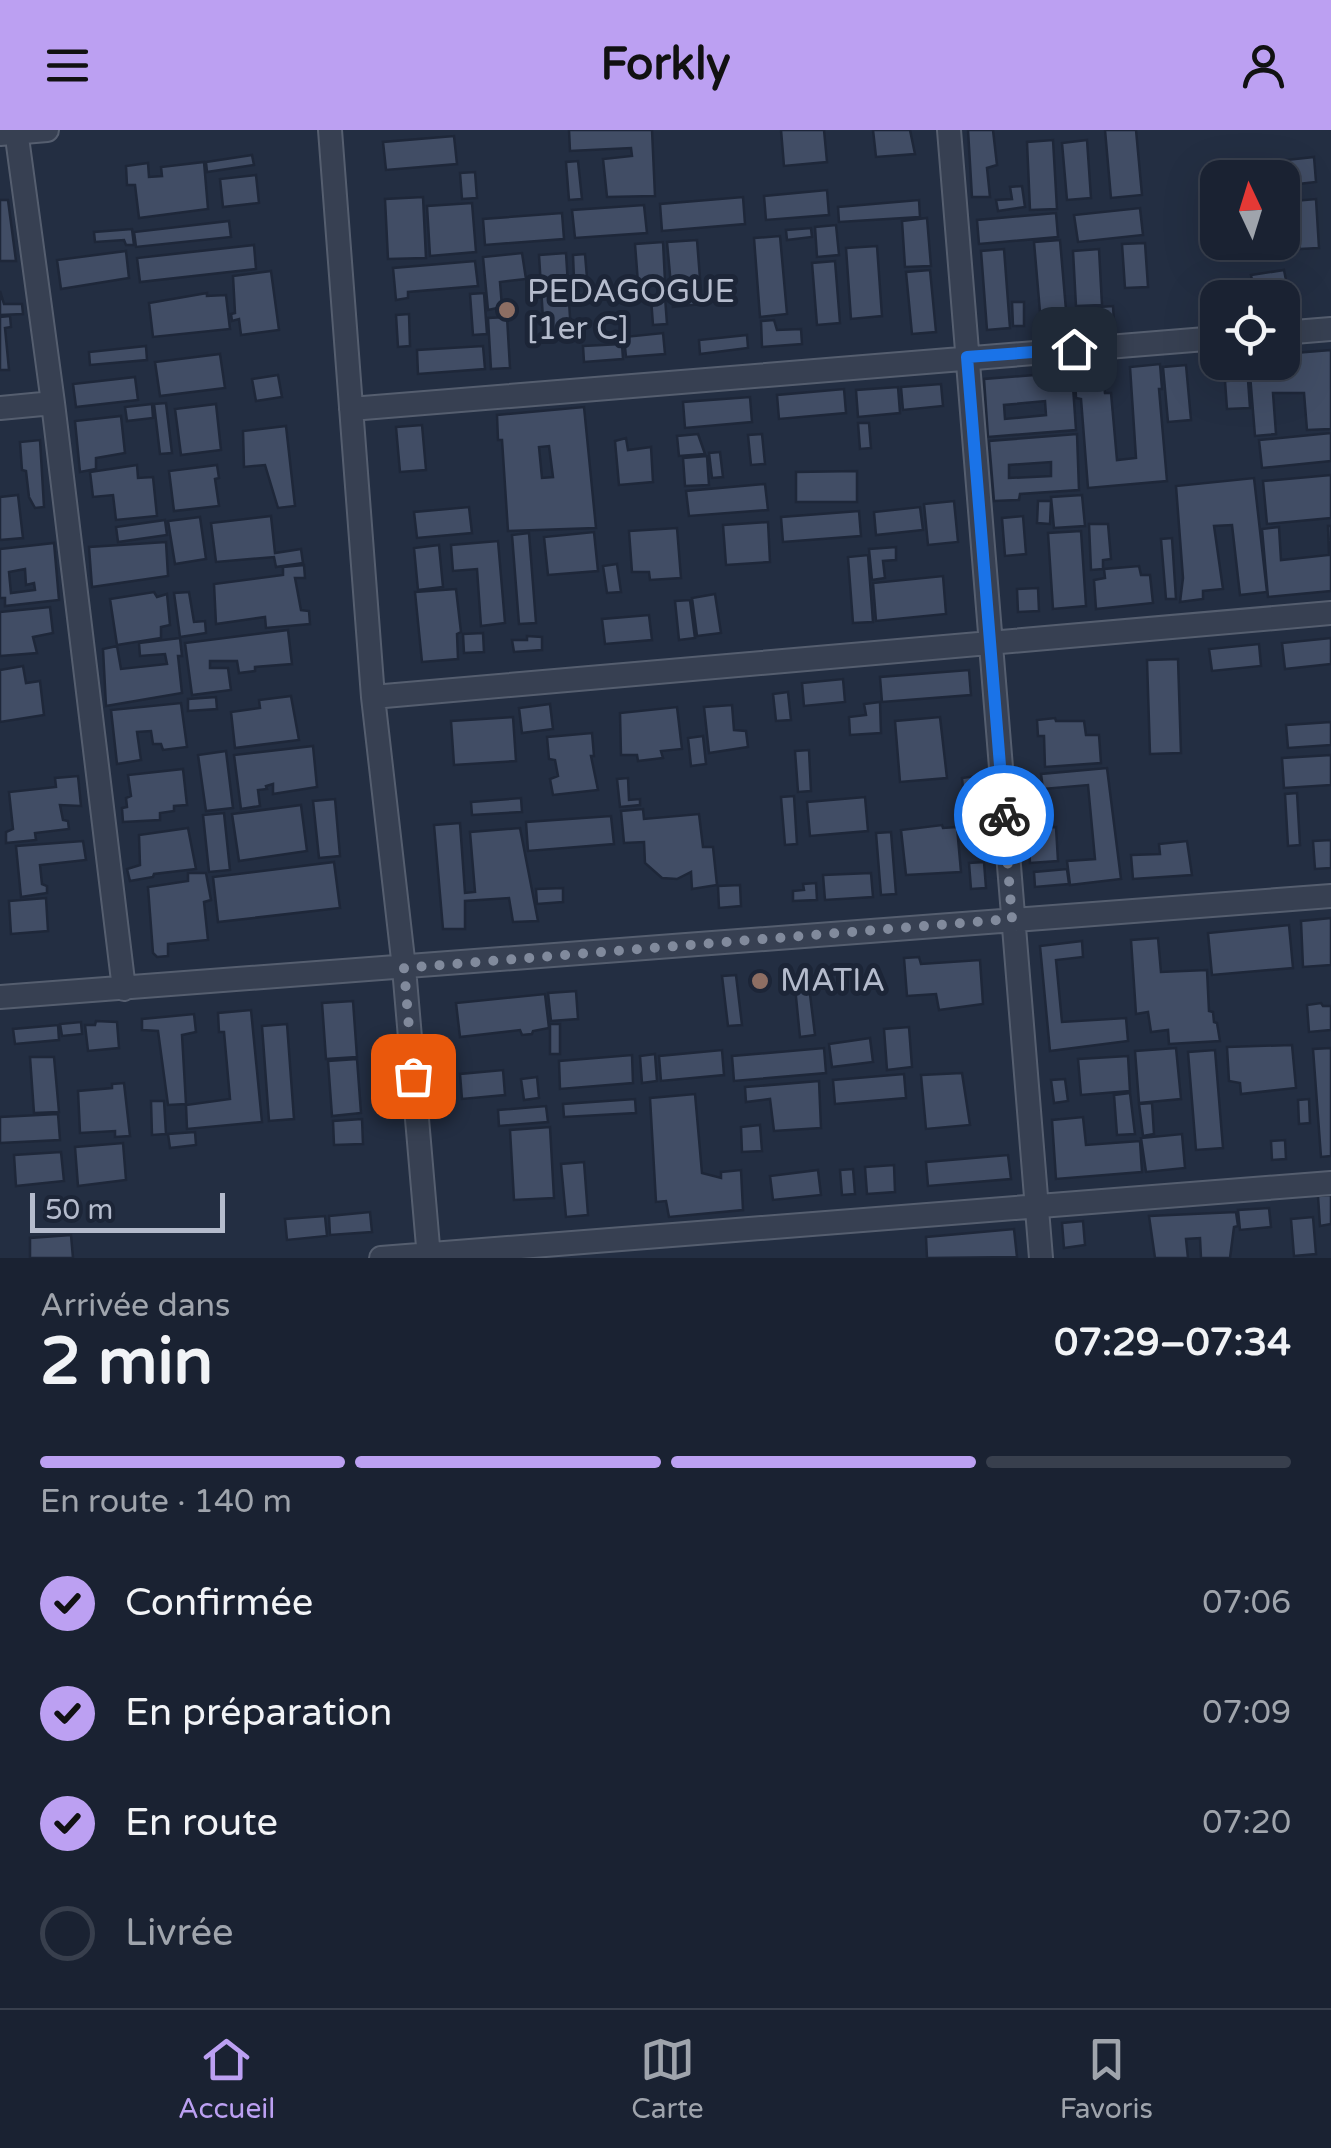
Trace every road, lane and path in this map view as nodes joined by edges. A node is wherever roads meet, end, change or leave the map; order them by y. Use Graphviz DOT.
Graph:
graph roads {
  1 [pos="48,130"];
  2 [pos="330,130"];
  3 [pos="948,130"];
  4 [pos="11,132"];
  5 [pos="1331,329"];
  6 [pos="1300,331"];
  7 [pos="1200,339"];
  8 [pos="967,357"];
  9 [pos="53,403"];
  10 [pos="0,408"];
  11 [pos="351,409"];
  12 [pos="1331,613"];
  13 [pos="991,643"];
  14 [pos="373,697"];
  15 [pos="1331,896"];
  16 [pos="1012,919"];
  17 [pos="404,968"];
  18 [pos="124,989"];
  19 [pos="0,998"];
  20 [pos="1331,1183"];
  21 [pos="1037,1206"];
  22 [pos="429,1256"];
  23 [pos="380,1258"];
  24 [pos="1041,1258"];
  1 -- 4 [label="street"];
  2 -- 11 [label="street"];
  3 -- 8 [label="street"];
  4 -- 9 [label="street"];
  5 -- 6 [label="street"];
  7 -- 8 [label="street"];
  8 -- 11 [label="street"];
  8 -- 13 [label="street"];
  9 -- 10 [label="street"];
  9 -- 18 [label="street"];
  11 -- 14 [label="street"];
  12 -- 13 [label="street"];
  13 -- 14 [label="street"];
  13 -- 16 [label="street"];
  14 -- 17 [label="street"];
  15 -- 16 [label="street"];
  16 -- 17 [label="street"];
  16 -- 21 [label="street"];
  17 -- 18 [label="street"];
  17 -- 22 [label="street"];
  18 -- 19 [label="street"];
  20 -- 21 [label="street"];
  21 -- 22 [label="street"];
  21 -- 24 [label="street"];
  22 -- 23 [label="street"];
}
